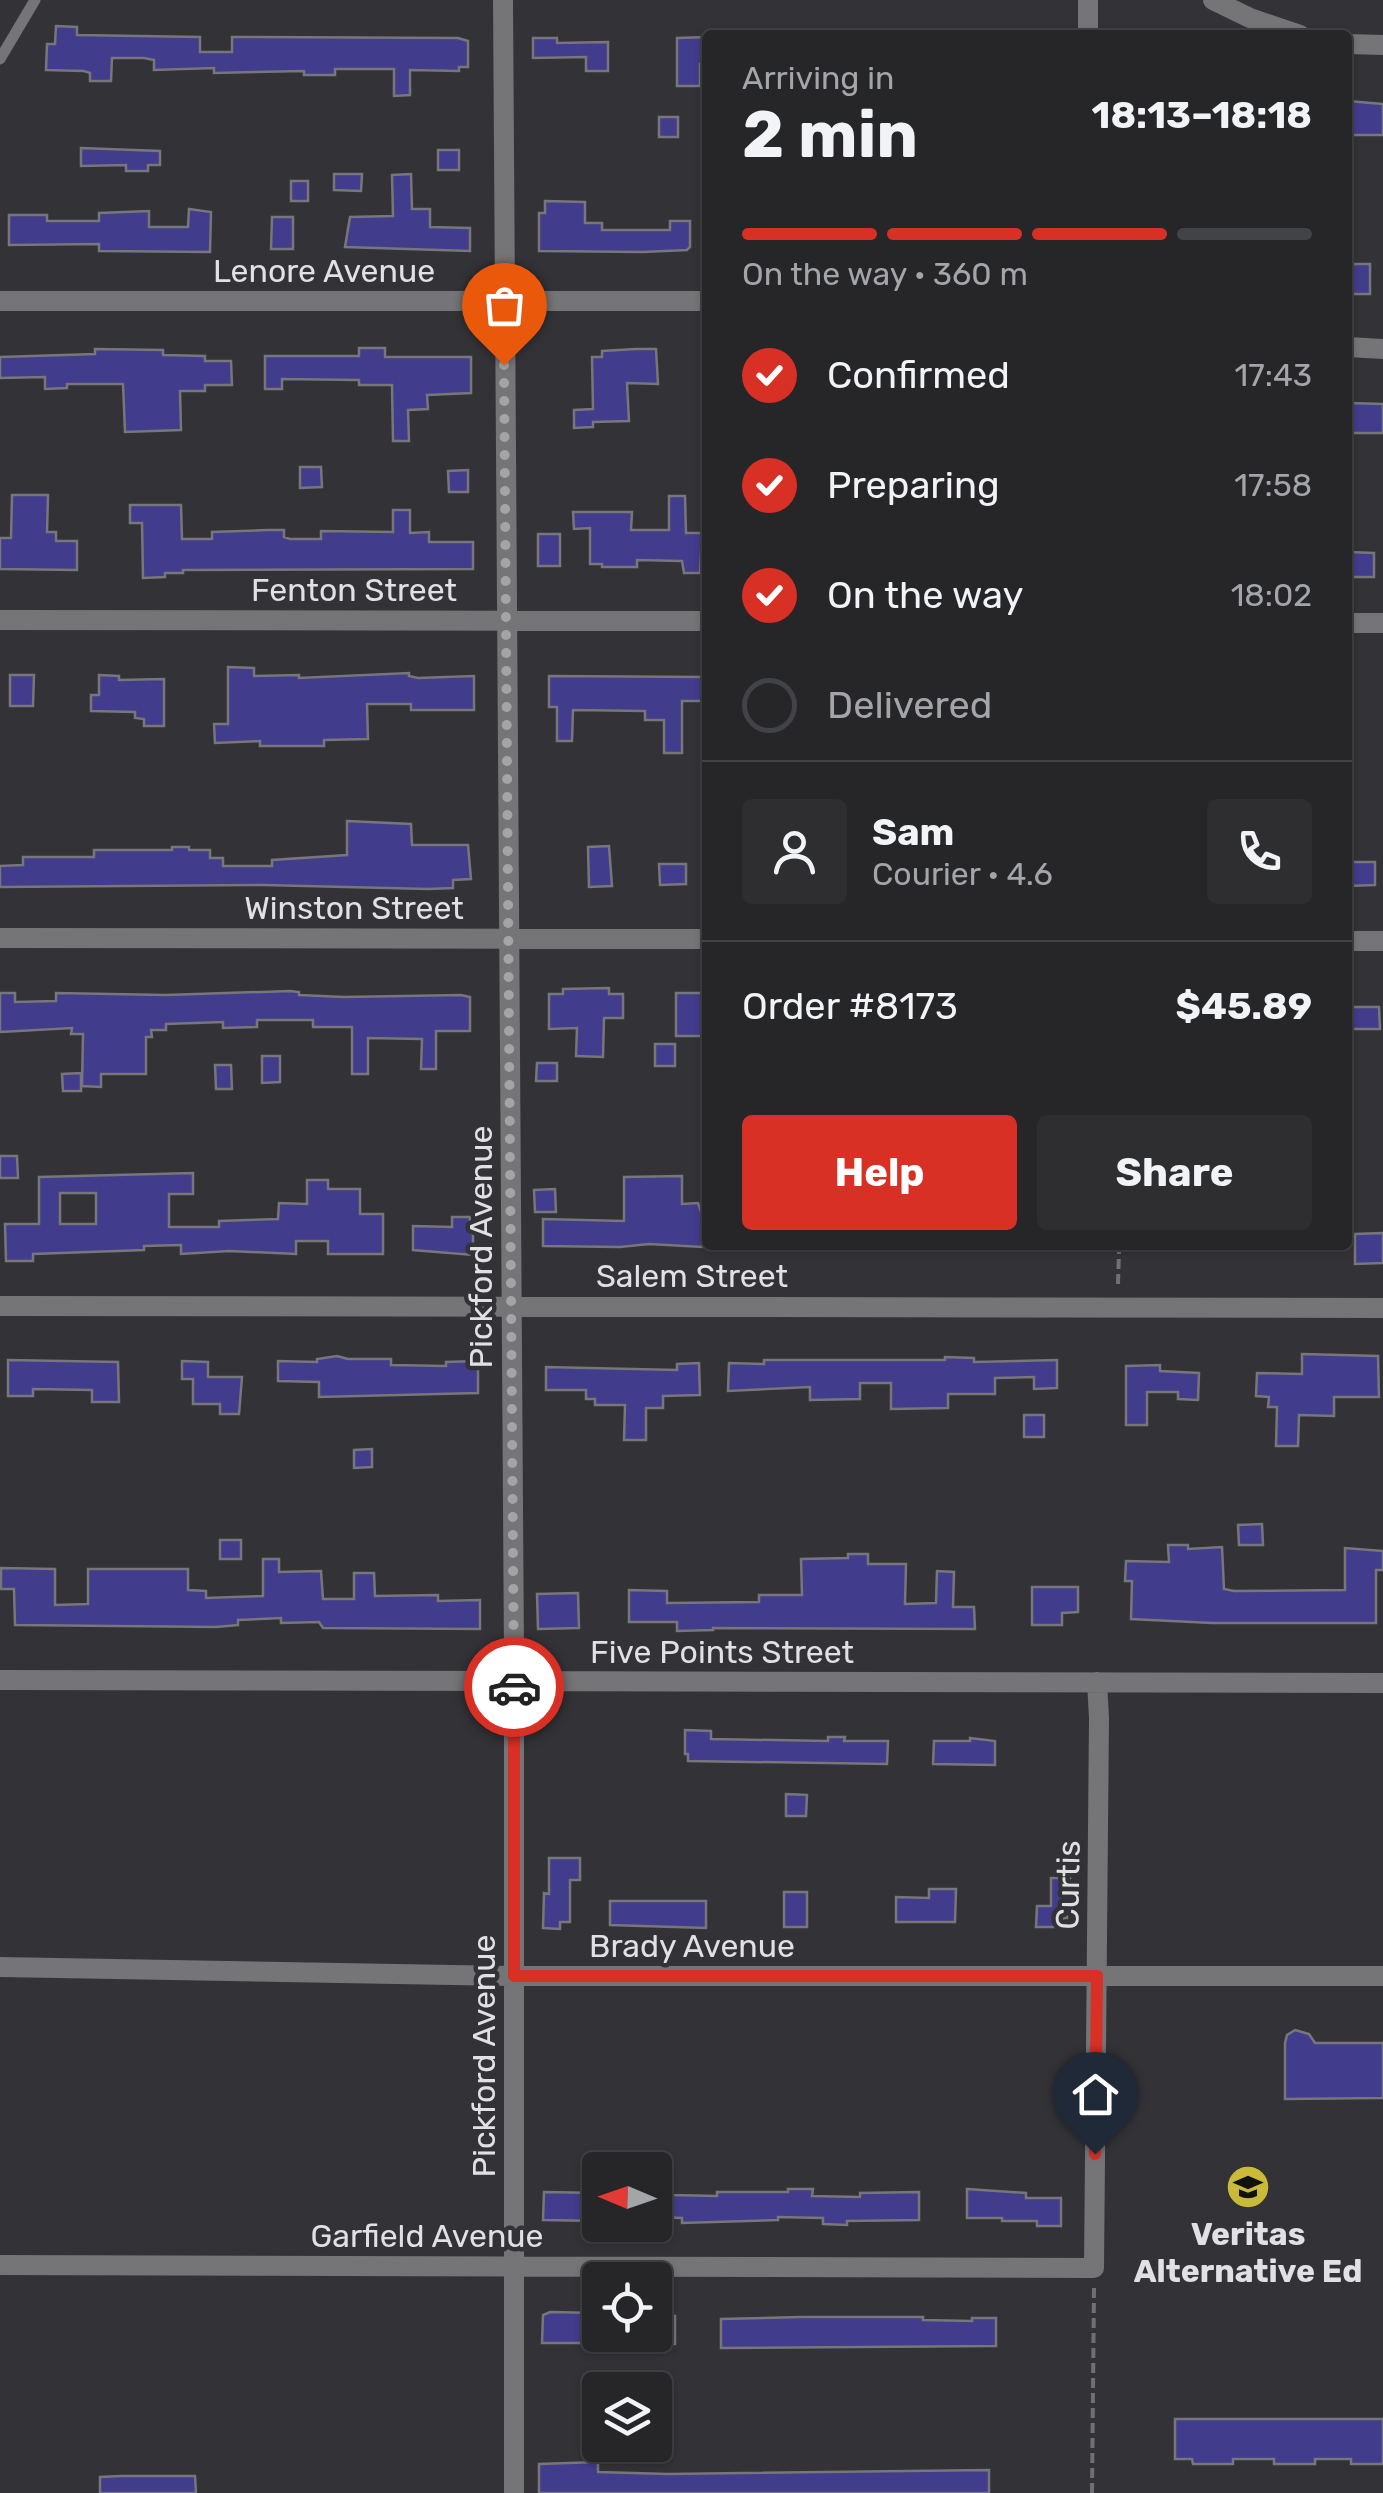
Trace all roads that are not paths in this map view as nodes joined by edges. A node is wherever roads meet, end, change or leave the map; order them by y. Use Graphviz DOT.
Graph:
graph roads {
  1 [pos="35,0"];
  2 [pos="503,0"];
  3 [pos="1088,0"];
  4 [pos="1213,0"];
  5 [pos="1088,30"];
  6 [pos="1285,30"];
  7 [pos="1352,44"];
  8 [pos="1383,45"];
  9 [pos="0,59"];
  10 [pos="0,301"];
  11 [pos="504,301"];
  12 [pos="702,302"];
  13 [pos="1352,348"];
  14 [pos="1383,349"];
  15 [pos="0,620"];
  16 [pos="506,620"];
  17 [pos="702,621"];
  18 [pos="1352,623"];
  19 [pos="1383,623"];
  20 [pos="0,938"];
  21 [pos="509,938"];
  22 [pos="702,939"];
  23 [pos="1352,941"];
  24 [pos="1383,941"];
  25 [pos="0,1306"];
  26 [pos="512,1306"];
  27 [pos="1383,1308"];
  28 [pos="0,1680"];
  29 [pos="514,1682"];
  30 [pos="1097,1682"];
  31 [pos="1383,1683"];
  32 [pos="0,1968"];
  33 [pos="514,1976"];
  34 [pos="1097,1976"];
  35 [pos="1383,1976"];
  36 [pos="0,2265"];
  37 [pos="514,2266"];
  38 [pos="1094,2268"];
  39 [pos="514,2493"];
  1 -- 9 [label="lane"];
  2 -- 11 [label="street, Pickford Avenue"];
  3 -- 5 [label="street"];
  4 -- 6 [label="street"];
  7 -- 8 [label="street"];
  10 -- 11 [label="street, Lenore Avenue"];
  11 -- 12 [label="street, Lenore Avenue"];
  11 -- 16 [label="street, Pickford Avenue"];
  13 -- 14 [label="street"];
  15 -- 16 [label="street, Fenton Street"];
  16 -- 17 [label="street, Fenton Street"];
  16 -- 21 [label="street, Pickford Avenue"];
  18 -- 19 [label="street"];
  20 -- 21 [label="street, Winston Street"];
  21 -- 22 [label="street, Winston Street"];
  21 -- 26 [label="street, Pickford Avenue"];
  23 -- 24 [label="street"];
  25 -- 26 [label="street, Salem Street"];
  26 -- 27 [label="street, Salem Street"];
  26 -- 29 [label="street, Pickford Avenue"];
  28 -- 29 [label="street, Five Points Street"];
  29 -- 30 [label="street, Five Points Street"];
  29 -- 33 [label="street, Pickford Avenue"];
  30 -- 31 [label="street, Five Points Street"];
  30 -- 34 [label="street, Curtis"];
  32 -- 33 [label="street, Brady Avenue"];
  33 -- 34 [label="street, Brady Avenue"];
  33 -- 37 [label="street, Pickford Avenue"];
  34 -- 35 [label="street, Brady Avenue"];
  34 -- 38 [label="street, Curtis"];
  36 -- 37 [label="street, Garfield Avenue"];
  37 -- 38 [label="street, Garfield Avenue"];
  37 -- 39 [label="street, Pickford Avenue"];
}
